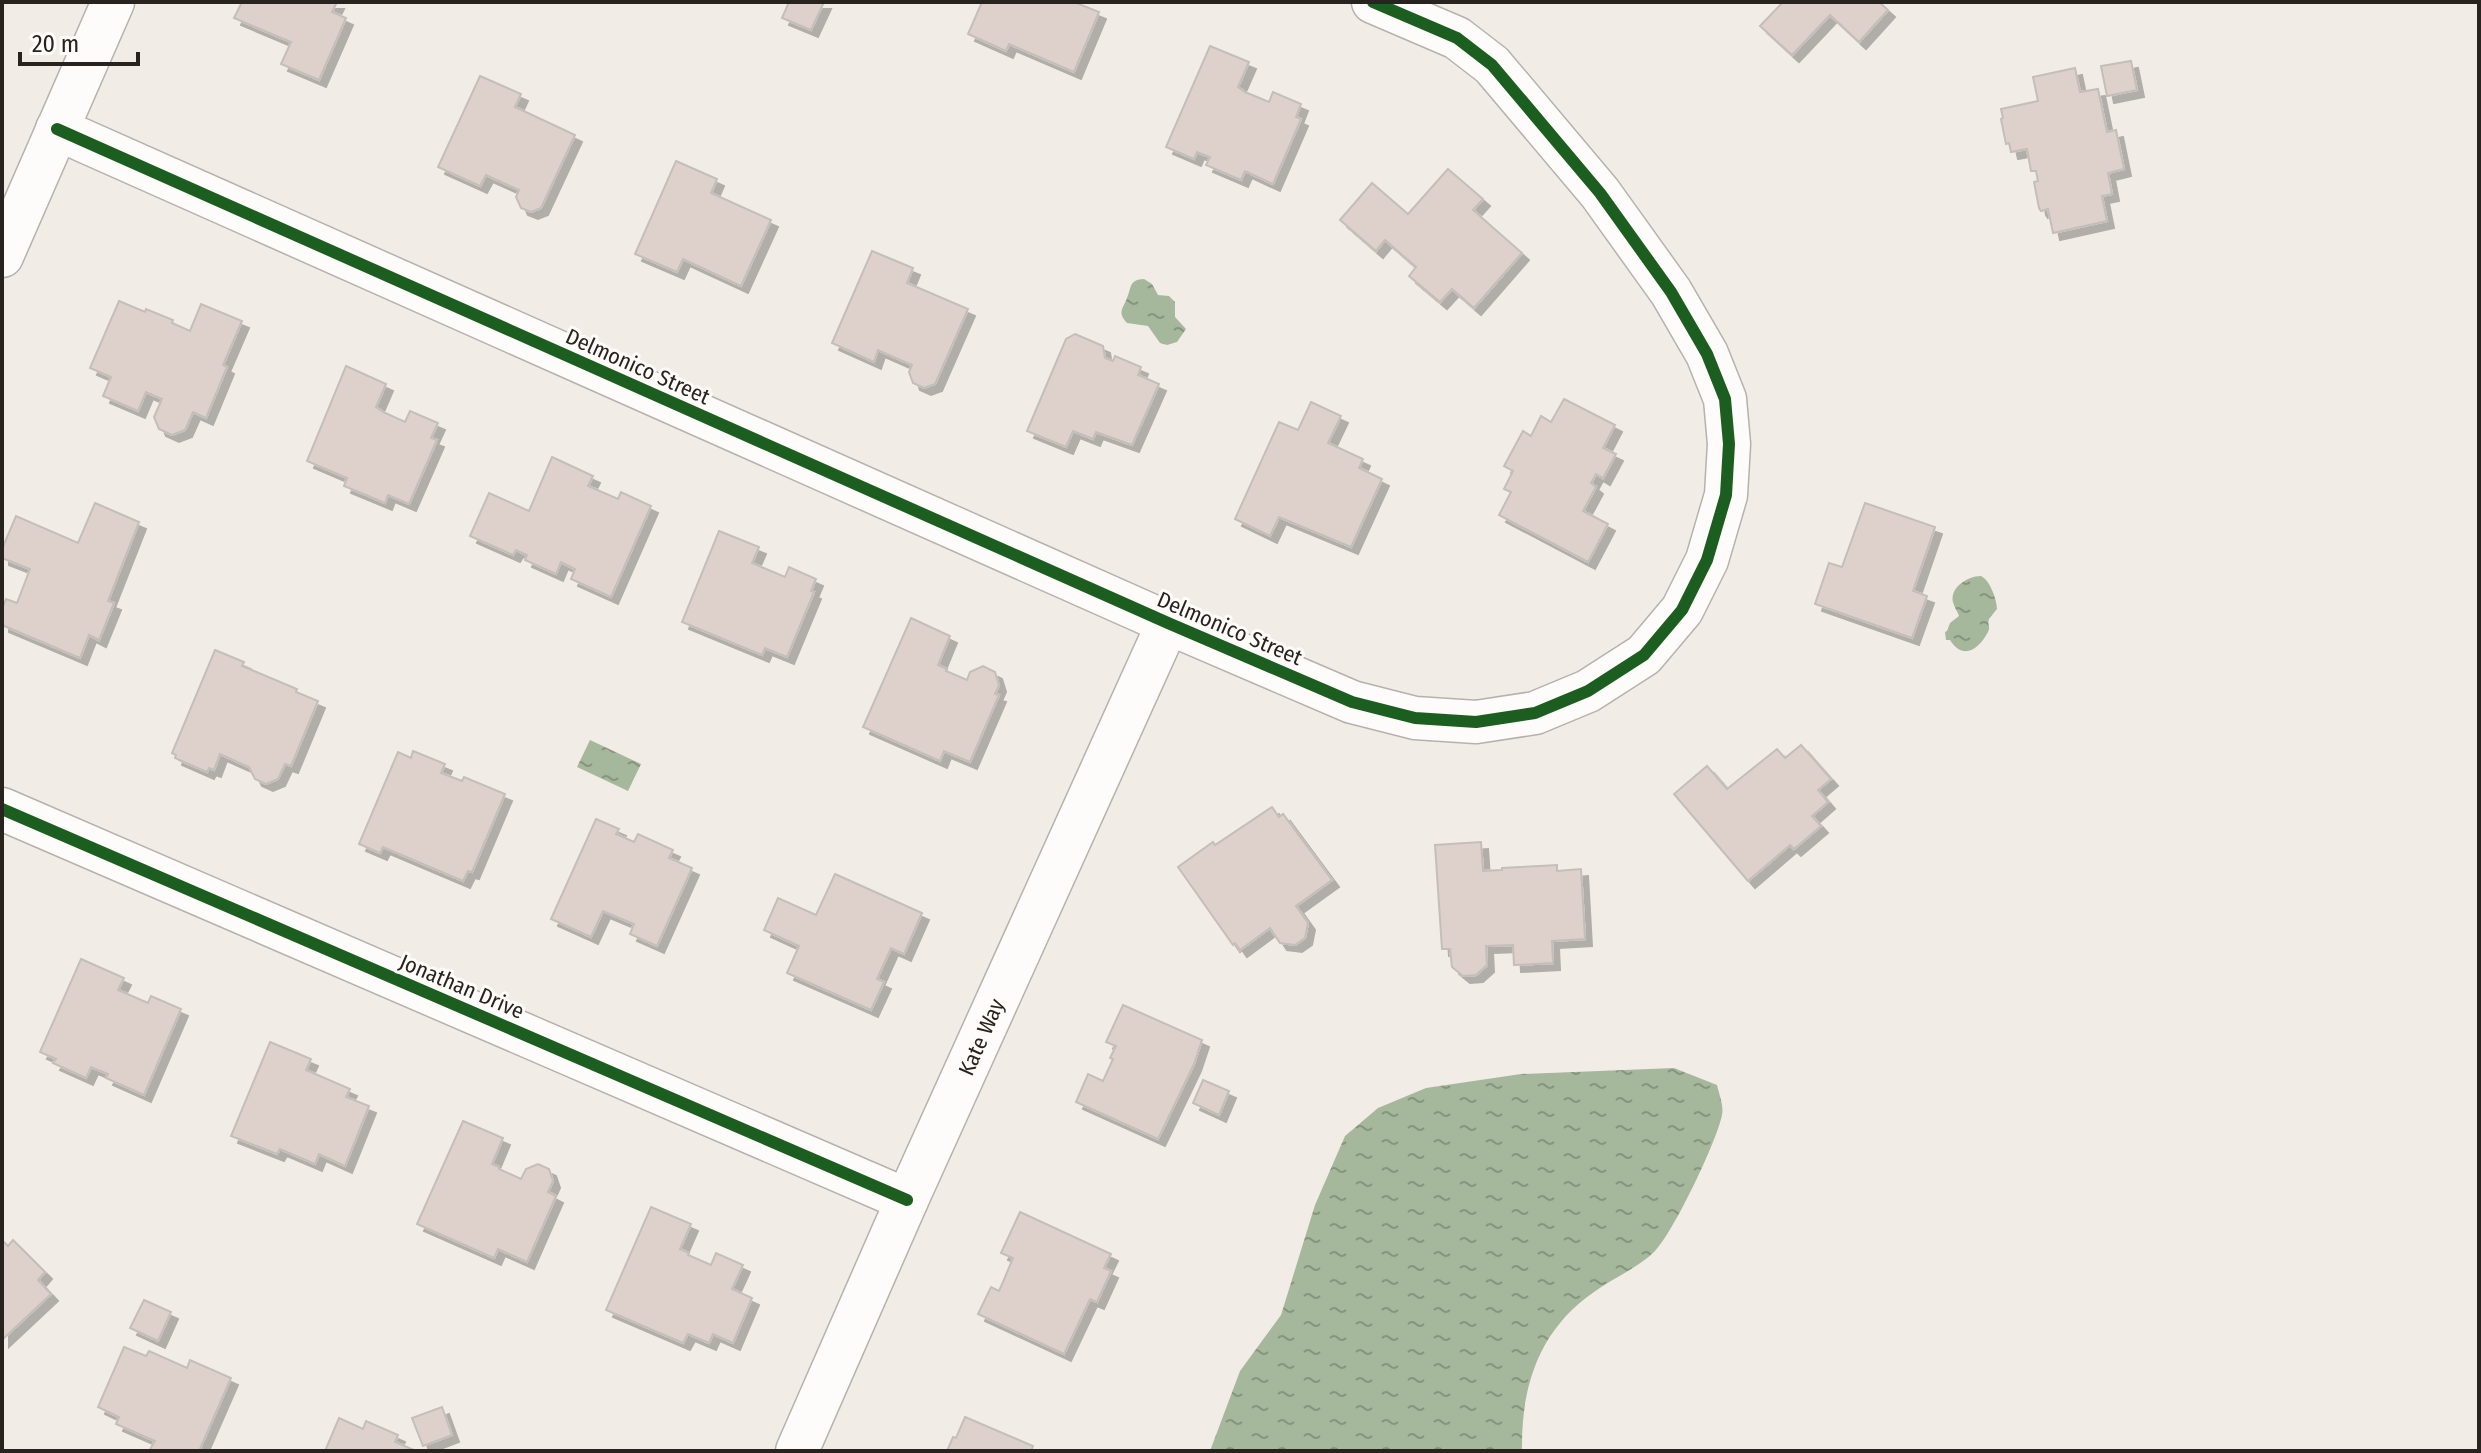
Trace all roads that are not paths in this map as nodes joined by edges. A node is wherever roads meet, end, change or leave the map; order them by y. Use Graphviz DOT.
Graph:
graph roads {
  1 [pos="113,2"];
  2 [pos="1373,2"];
  3 [pos="57,129"];
  4 [pos="2,256"];
  5 [pos="1168,623"];
  6 [pos="2,809"];
  7 [pos="907,1200"];
  8 [pos="797,1451"];
  1 -- 3 [label="street"];
  2 -- 5 [label="street, Delmonico Street"];
  3 -- 4 [label="street"];
  3 -- 5 [label="street, Delmonico Street"];
  5 -- 7 [label="street, Kate Way"];
  6 -- 7 [label="street, Jonathan Drive"];
  7 -- 8 [label="street, Kate Way"];
}
